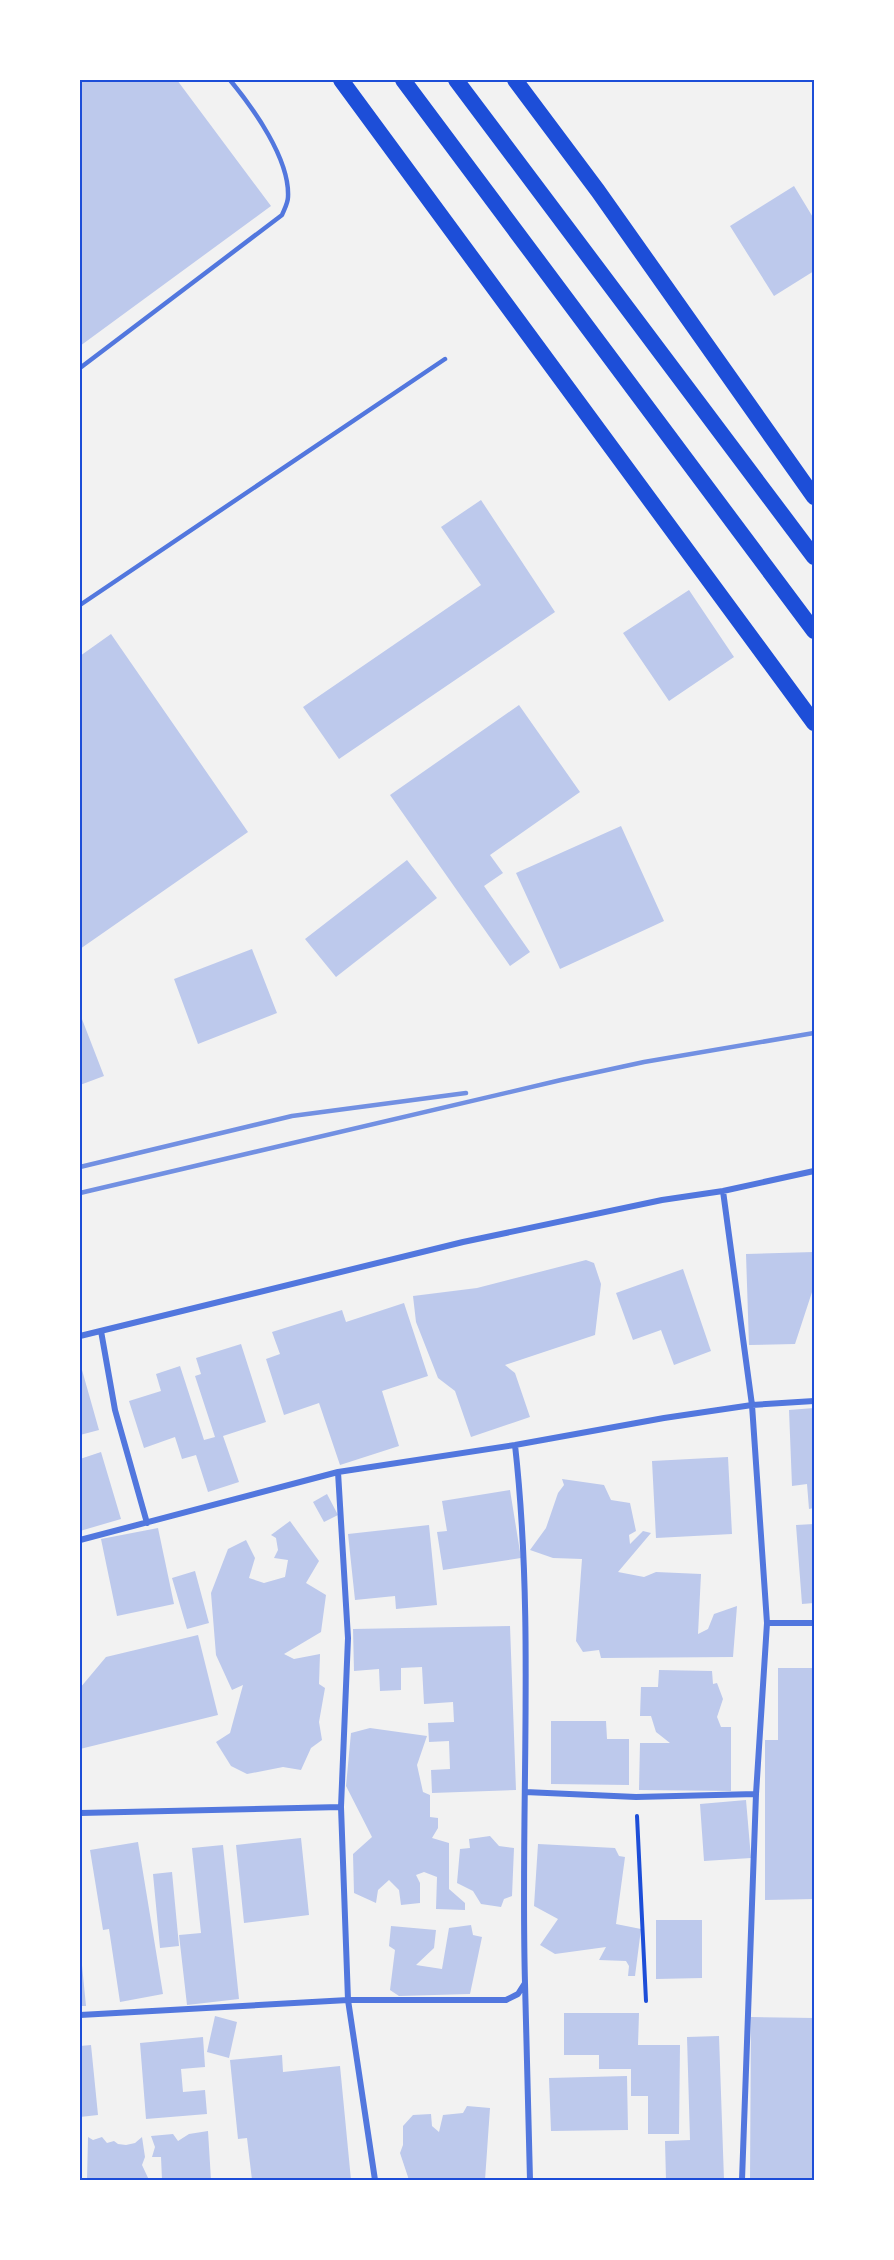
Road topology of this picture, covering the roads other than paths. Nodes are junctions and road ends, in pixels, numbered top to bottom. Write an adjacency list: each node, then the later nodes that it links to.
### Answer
1 (230, 80): 7 (lane)
2 (340, 80): 12 (highway)
3 (403, 80): 11 (highway)
4 (456, 80): 9 (highway)
5 (515, 80): 8 (highway)
6 (445, 359): 10 (lane)
7 (80, 368)
8 (814, 497)
9 (814, 557)
10 (80, 605)
11 (814, 632)
12 (814, 723)
13 (814, 1172): 14 (street)
14 (723, 1191): 15 (street); 18 (street)
15 (101, 1331): 16 (street); 21 (street)
16 (80, 1336)
17 (814, 1401): 18 (street)
18 (752, 1405): 19 (street); 23 (street)
19 (515, 1445): 20 (street); 25 (street)
20 (338, 1472): 21 (street); 27 (street)
21 (147, 1523): 22 (street)
22 (80, 1540)
23 (767, 1623): 24 (street); 26 (street)
24 (814, 1623)
25 (525, 1792): 26 (street); 29 (street)
26 (756, 1794): 34 (street)
27 (341, 1807): 28 (street); 30 (street)
28 (80, 1813)
29 (525, 1983): 30 (street); 33 (street)
30 (348, 2000): 31 (street); 32 (street)
31 (80, 2015)
32 (375, 2181)
33 (530, 2181)
34 (742, 2181)

